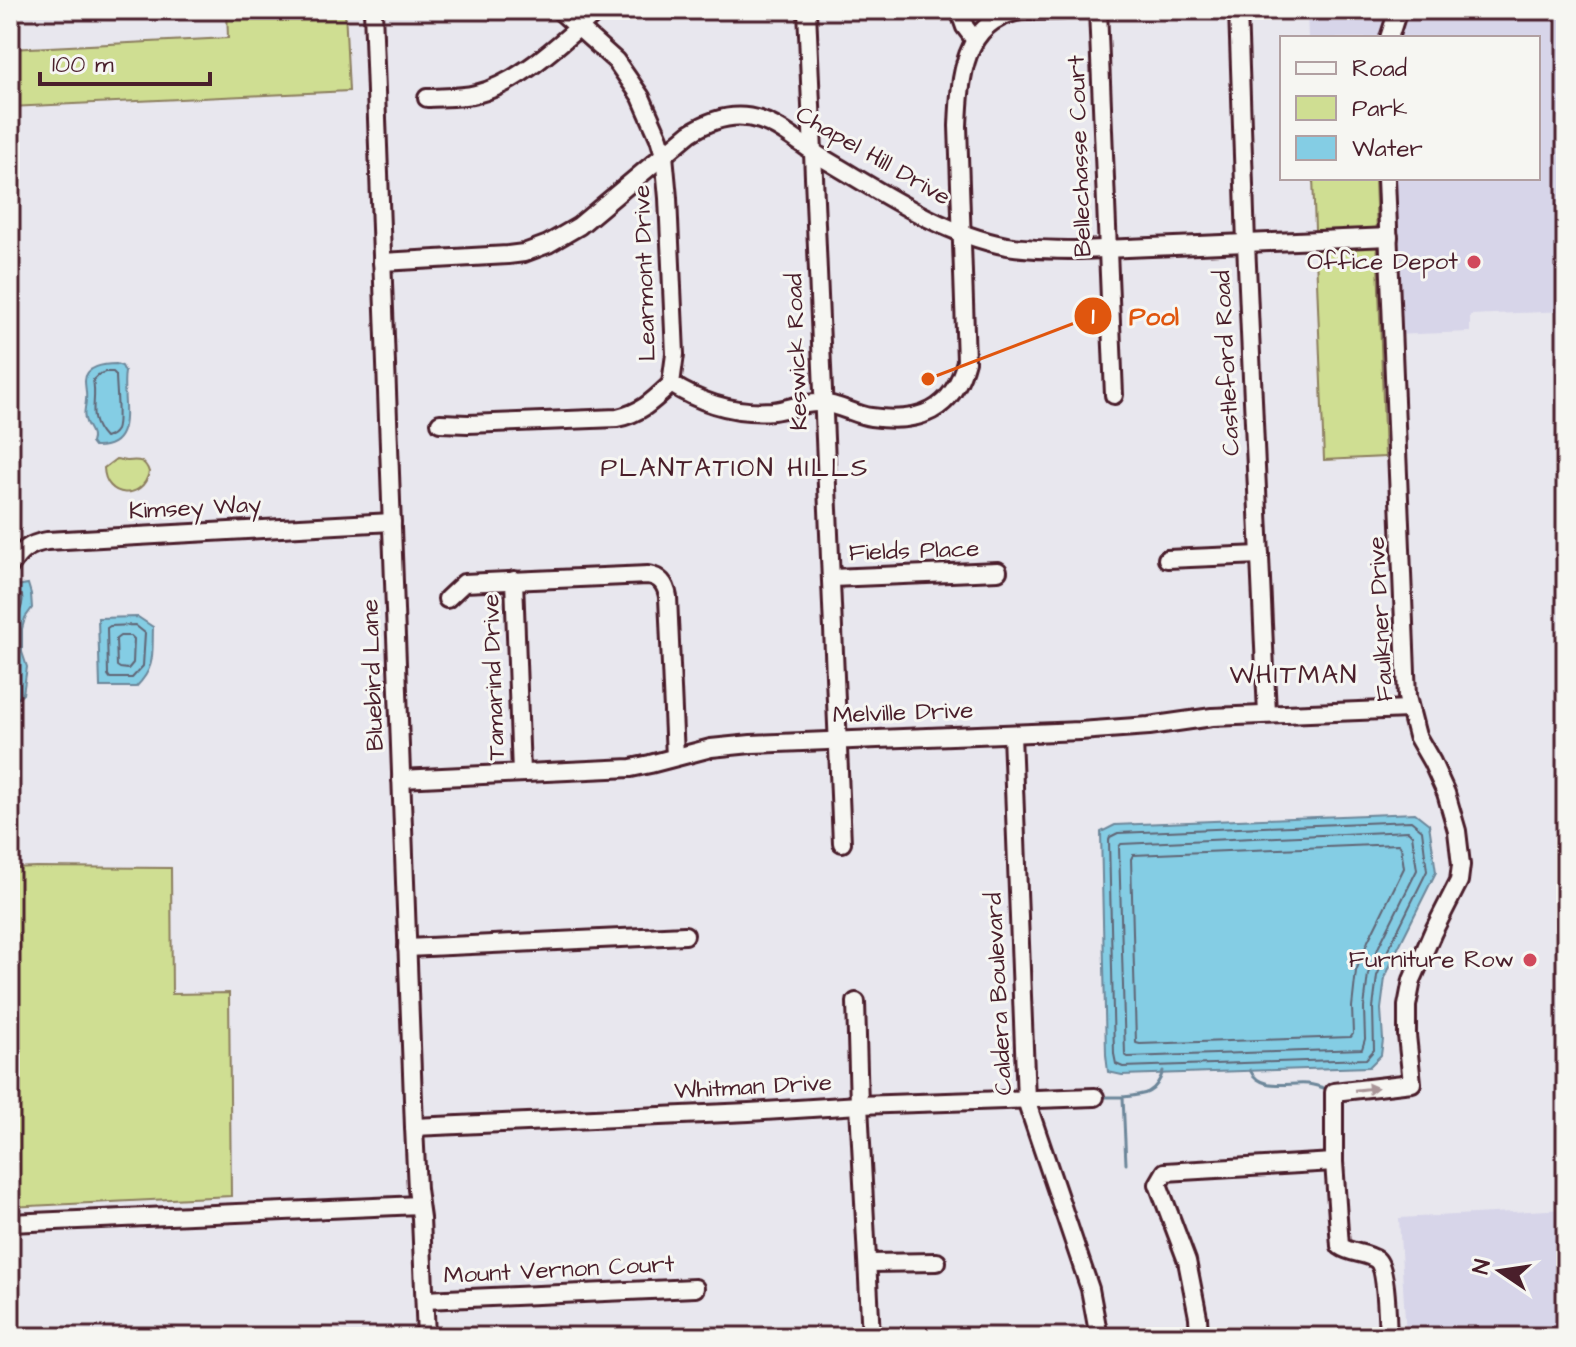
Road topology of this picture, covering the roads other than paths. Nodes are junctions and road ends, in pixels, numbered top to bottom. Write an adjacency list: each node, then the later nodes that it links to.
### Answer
1 (373, 10): 21 (street, Bluebird Lane)
2 (559, 10): 10 (street, Learmont Drive)
3 (599, 10): 10 (street)
4 (807, 10): 14 (street, Keswick Road)
5 (959, 10): 12 (street)
6 (1066, 10): 12 (street)
7 (1098, 10): 20 (street, Bellechasse Court)
8 (1238, 10): 19 (street, Castleford Road)
9 (1398, 10): 11 (street)
10 (579, 26): 13 (street); 15 (street, Learmont Drive)
11 (1390, 36)
12 (974, 39): 17 (street)
13 (427, 98)
14 (813, 152): 15 (street, Chapel Hill Drive); 17 (street, Chapel Hill Drive); 24 (street, Keswick Road)
15 (664, 155): 21 (street, Chapel Hill Drive); 22 (street, Learmont Drive)
16 (1386, 180): 18 (street, Faulkner Drive)
17 (962, 233): 20 (street, Chapel Hill Drive); 24 (street)
18 (1389, 237): 19 (street, Chapel Hill Drive); 34 (street, Faulkner Drive)
19 (1246, 243): 20 (street, Chapel Hill Drive); 27 (street, Castleford Road)
20 (1108, 249): 23 (street, Bellechasse Court)
21 (382, 262): 26 (street, Bluebird Lane)
22 (671, 384): 24 (street, Learmont Drive); 25 (street)
23 (1114, 395)
24 (824, 404): 31 (street, Keswick Road)
25 (440, 423)
26 (392, 522): 29 (street, Kimsey Way); 40 (street, Bluebird Lane)
27 (1260, 555): 28 (street); 35 (street, Castleford Road)
28 (1167, 559)
29 (10, 566)
30 (998, 571): 31 (street, Fields Place)
31 (832, 578): 37 (street, Keswick Road)
32 (514, 580): 33 (street); 38 (street); 39 (street, Tamarind Drive)
33 (447, 599)
34 (1408, 709): 35 (street, Melville Drive); 49 (street, Faulkner Drive, one-way to 34)
35 (1267, 714): 36 (street, Melville Drive)
36 (1012, 734): 37 (street, Melville Drive); 46 (street, Caldera Boulevard)
37 (838, 740): 38 (street, Melville Drive); 41 (street, Keswick Road)
38 (675, 757): 39 (street, Melville Drive)
39 (521, 773): 40 (street, Melville Drive)
40 (401, 779): 43 (street, Bluebird Lane)
41 (842, 843)
42 (685, 935): 43 (street)
43 (407, 948): 48 (street, Bluebird Lane)
44 (856, 1002): 47 (street)
45 (1095, 1097): 46 (street, Whitman Drive)
46 (1026, 1100): 47 (street, Whitman Drive); 58 (street, Caldera Boulevard)
47 (859, 1105): 48 (street, Whitman Drive); 53 (street)
48 (414, 1127): 50 (street, Bluebird Lane)
49 (1334, 1162): 59 (street); 60 (street)
50 (419, 1205): 51 (street); 55 (street, Bluebird Lane)
51 (10, 1223)
52 (937, 1262): 53 (street)
53 (869, 1263): 57 (street)
54 (695, 1288): 55 (street, Mount Vernon Court)
55 (425, 1300): 56 (street, Bluebird Lane)
56 (426, 1337)
57 (871, 1337)
58 (1099, 1337)
59 (1199, 1337)
60 (1388, 1337)

